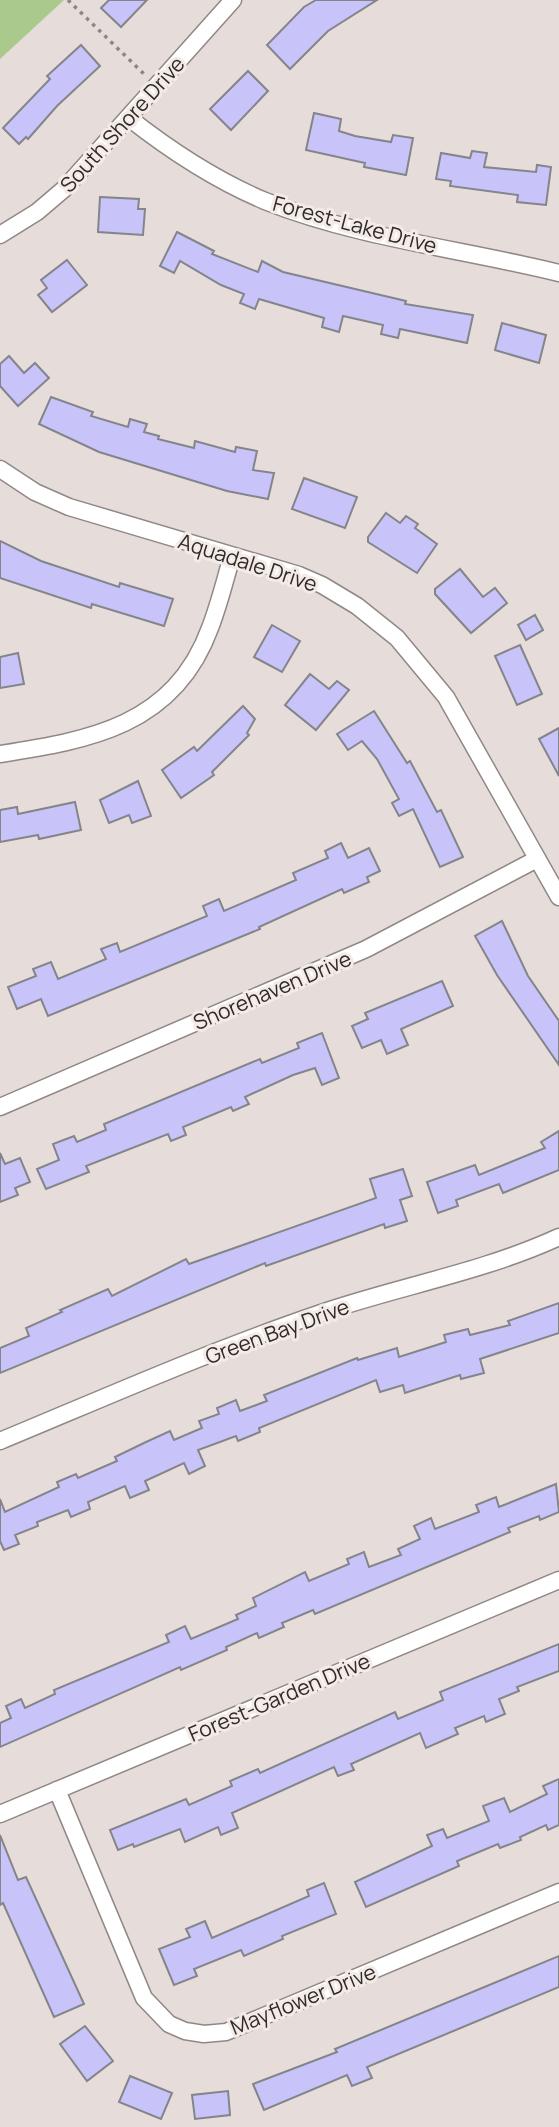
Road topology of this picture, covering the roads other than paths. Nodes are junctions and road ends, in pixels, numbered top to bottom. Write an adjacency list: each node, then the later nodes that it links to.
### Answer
1 (233, 0): 2 (street, South Shore Drive)
2 (129, 118): 3 (street, South Shore Drive); 4 (street, Forest-Lake Drive)
3 (0, 235)
4 (559, 274)
5 (0, 469): 6 (street, Aquadale Drive)
6 (232, 556): 7 (street); 8 (street, Aquadale Drive)
7 (0, 754)
8 (537, 859): 9 (street, Aquadale Drive); 10 (street, Shorehaven Drive)
9 (559, 897)
10 (0, 1107)
11 (559, 1237): 12 (street, Green Bay Drive)
12 (0, 1441)
13 (559, 1580): 14 (street, Forest-Garden Drive)
14 (57, 1790): 15 (street, Forest-Garden Drive); 16 (street, Mayflower Drive)
15 (0, 1814)
16 (559, 1892)

